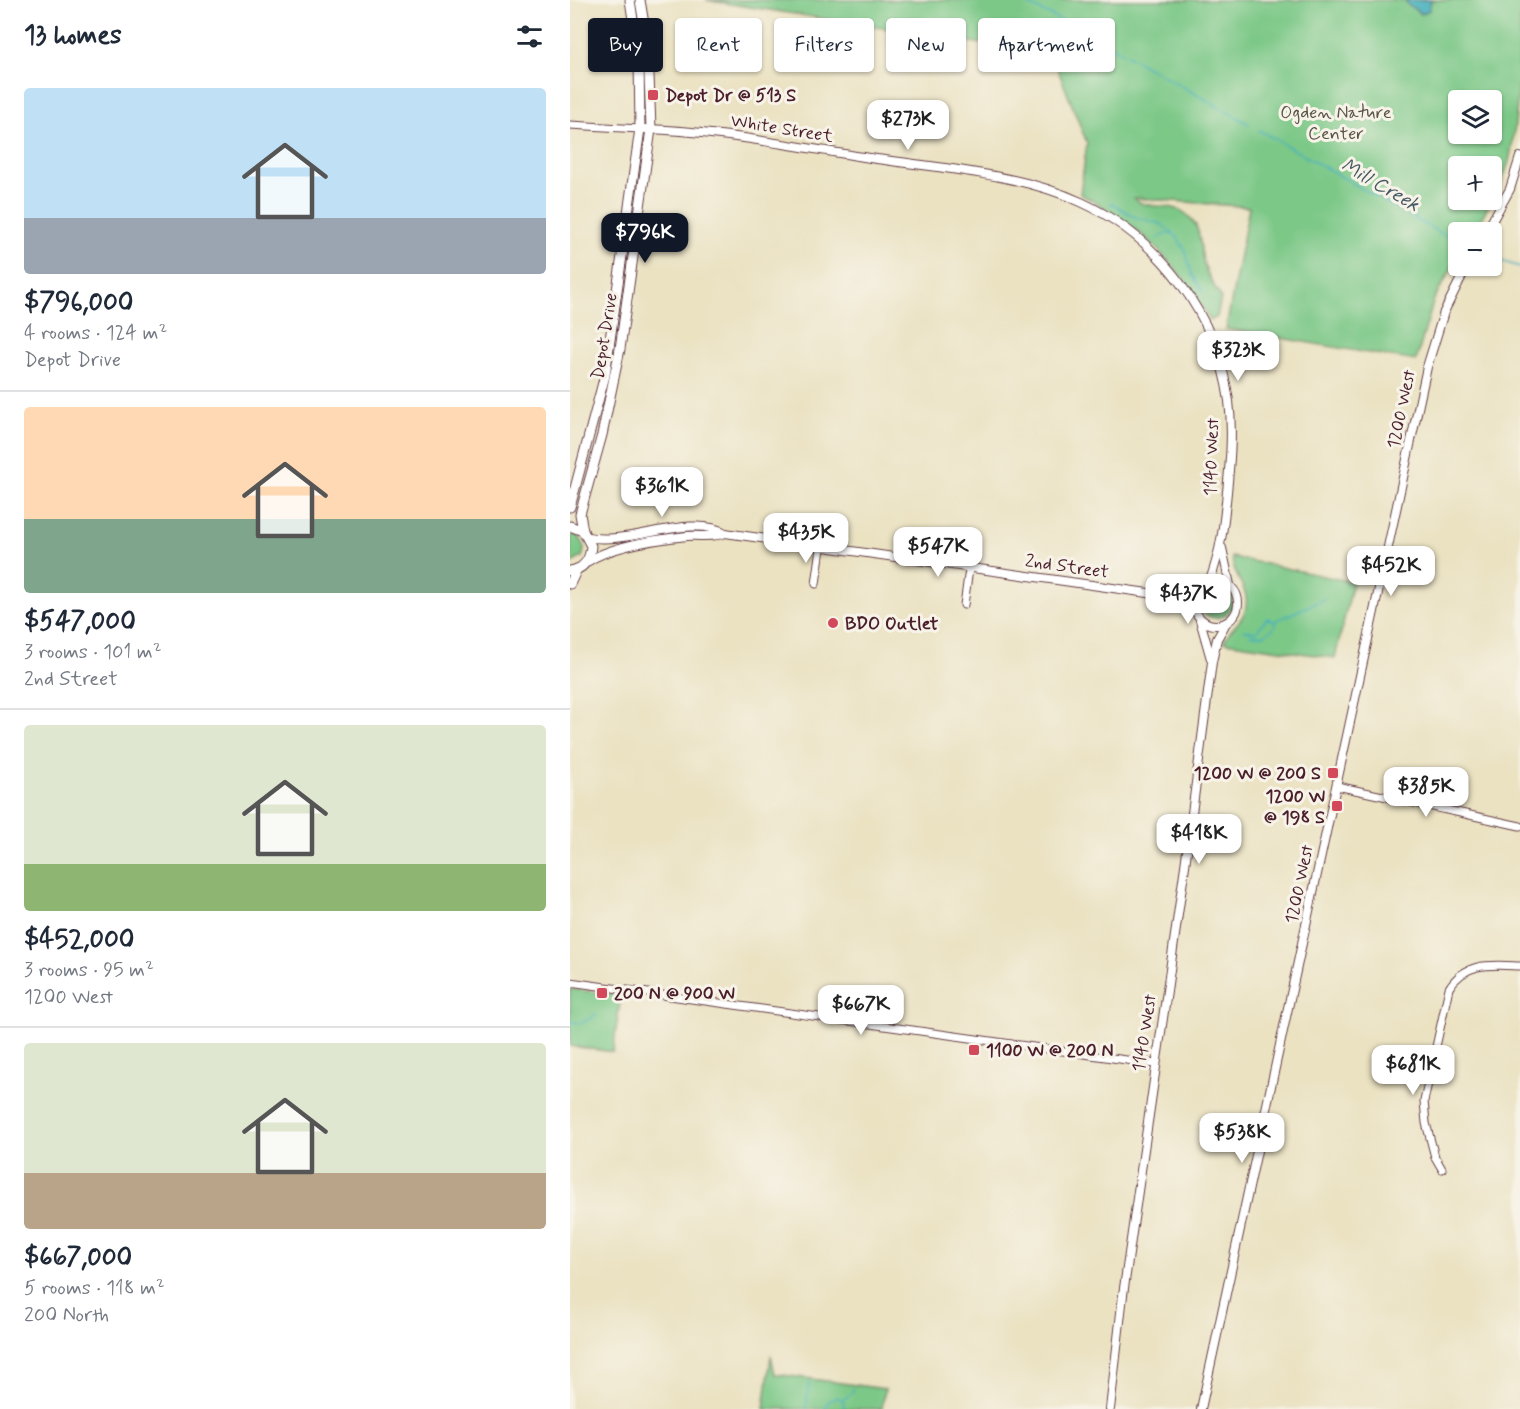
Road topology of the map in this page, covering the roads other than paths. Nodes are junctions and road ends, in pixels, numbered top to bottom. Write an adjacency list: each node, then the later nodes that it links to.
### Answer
1 (630, 0): 4 (main road, Depot Drive)
2 (640, 0): 5 (main road, Depot Drive)
3 (570, 125): 4 (street, White Street)
4 (640, 129): 5 (street, White Street); 10 (main road, Depot Drive)
5 (651, 129): 8 (street, White Street); 13 (main road, Depot Drive)
6 (1520, 157): 7 (street)
7 (1492, 222)
8 (1149, 248): 14 (street, 1140 West)
9 (1462, 276): 29 (street, 1200 West)
10 (570, 507)
11 (570, 526): 13 (main road)
12 (725, 532): 13 (street, 2nd Street); 15 (street, 2nd Street); 16 (street, 2nd Street)
13 (585, 534): 16 (main road, Depot Drive)
14 (1221, 545): 19 (street, 1140 West); 22 (street, 1140 West)
15 (821, 548): 17 (street, 2nd Street); 21 (street)
16 (587, 562): 18 (main road)
17 (969, 569): 24 (street, 2nd Street); 25 (street)
18 (573, 570): 20 (main road)
19 (1210, 580): 22 (street); 23 (street)
20 (570, 584)
21 (816, 584)
22 (1231, 586): 27 (street)
23 (1198, 588): 24 (street, 2nd Street); 26 (street)
24 (1155, 594): 26 (street, 2nd Street)
25 (964, 605)
26 (1198, 616): 27 (street); 28 (street, 1140 West)
27 (1226, 623): 28 (street, 1140 West)
28 (1212, 662): 33 (street, 1140 West)
29 (1337, 786): 30 (street); 36 (street, 1200 West)
30 (1520, 826)
31 (1520, 966): 34 (street)
32 (570, 982): 33 (street)
33 (1155, 1064): 35 (street, 1140 West)
34 (1442, 1169)
35 (1110, 1409)
36 (1201, 1409)

